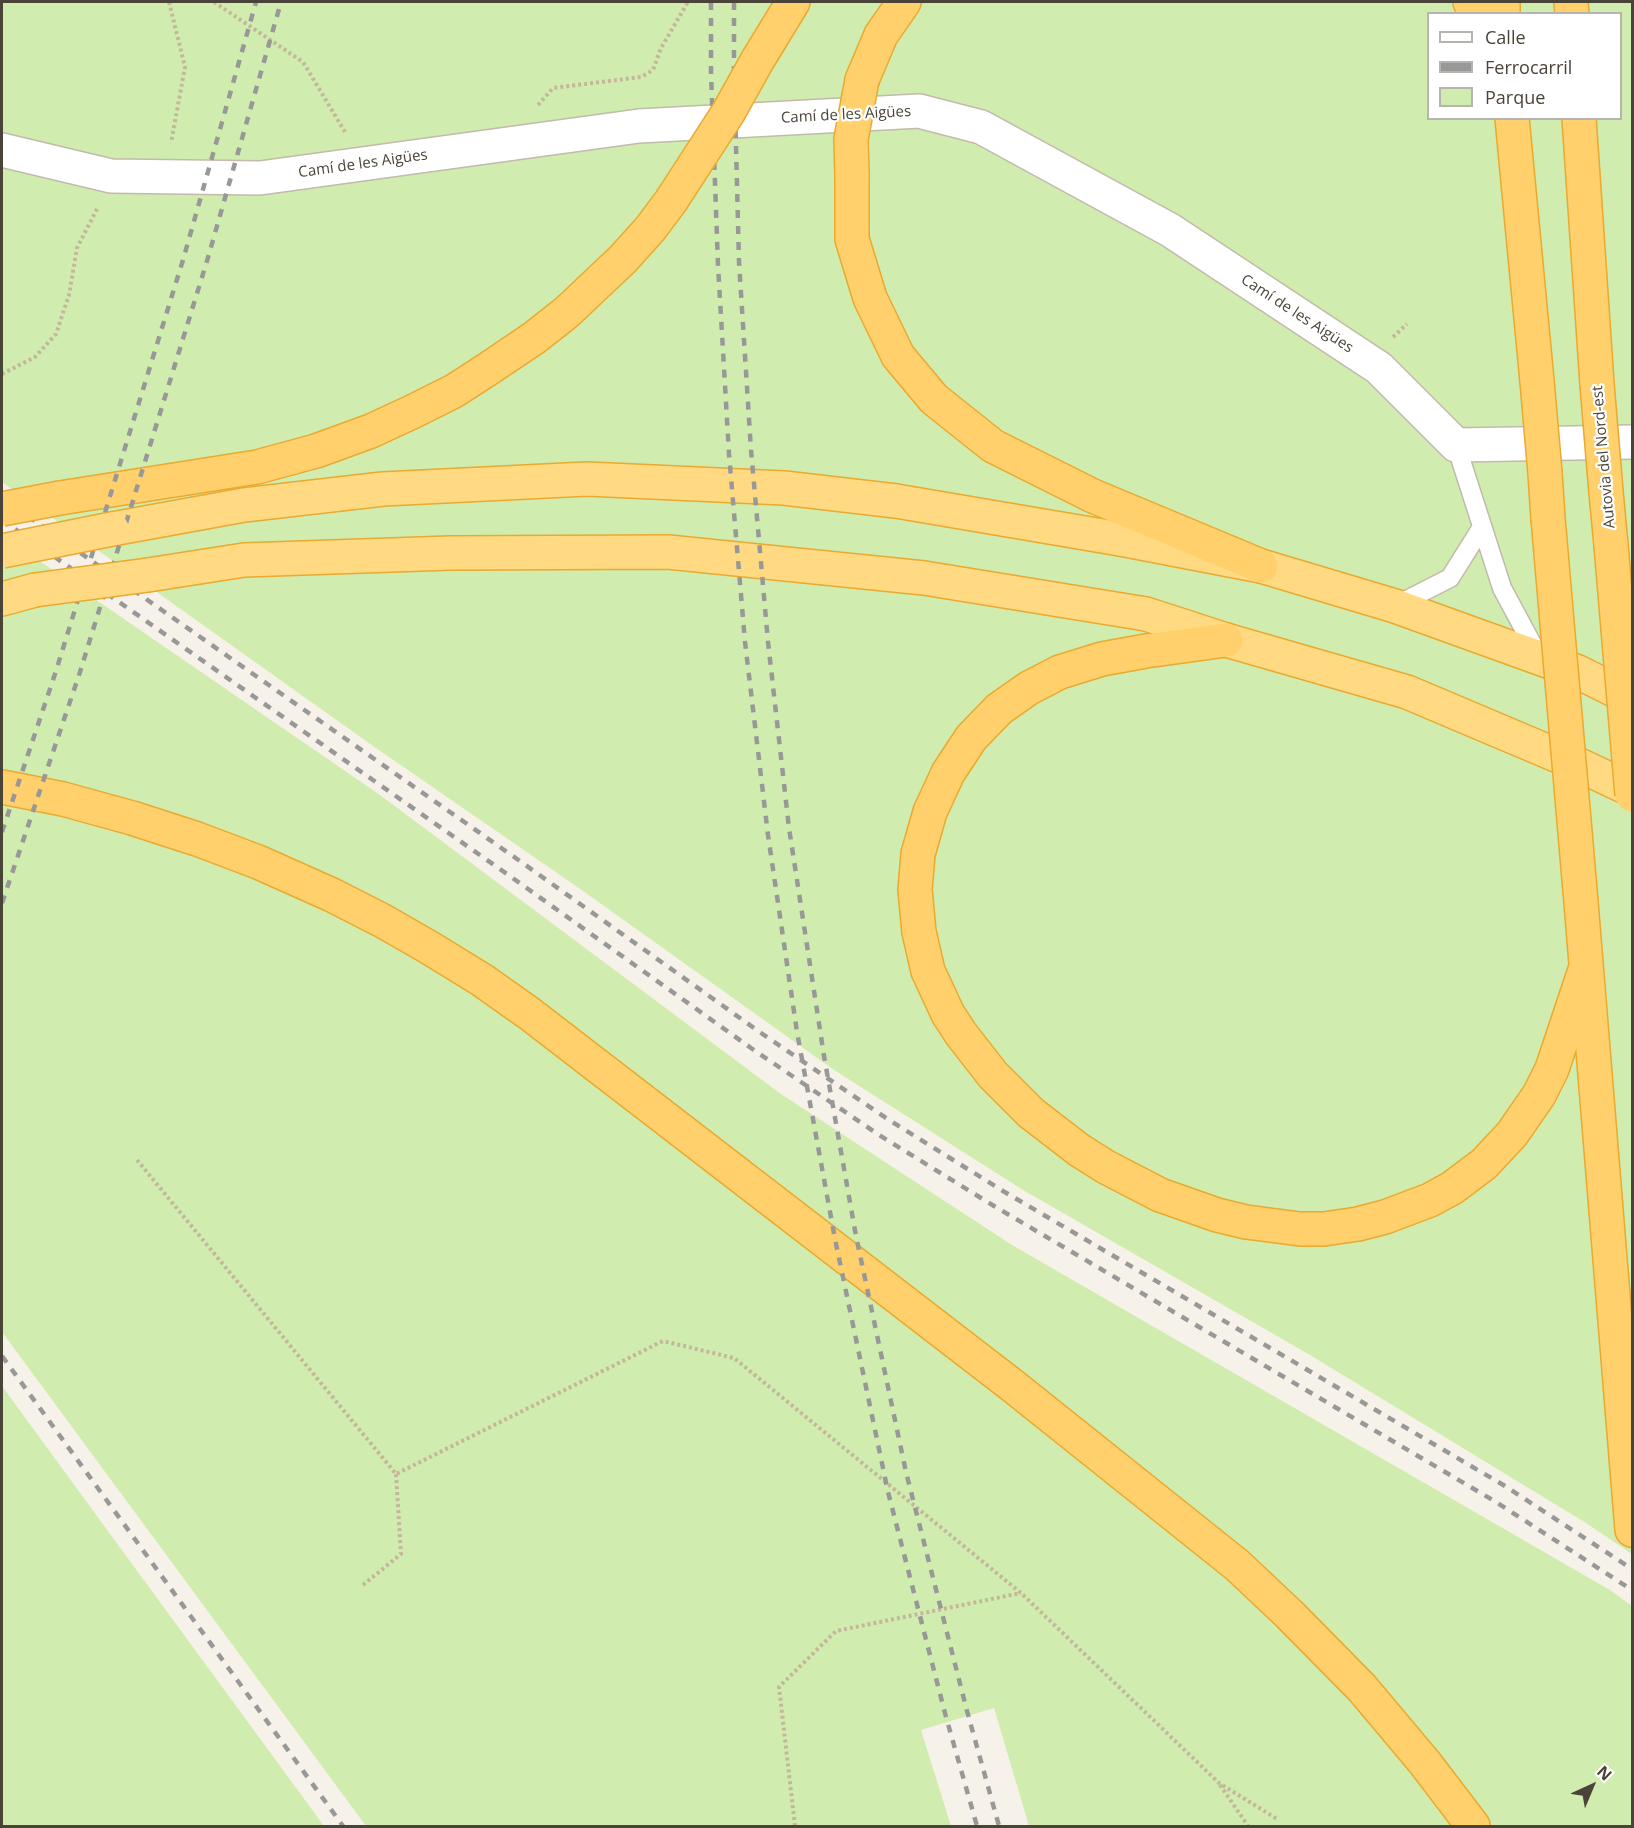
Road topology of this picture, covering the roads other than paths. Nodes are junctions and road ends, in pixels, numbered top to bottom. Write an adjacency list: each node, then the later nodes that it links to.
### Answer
1 (793, 2): 8 (highway, bridge)
2 (904, 2): 11 (highway, bridge)
3 (1512, 120): 20 (highway, bridge)
4 (1579, 120): 19 (highway, Autovia del Nord-est, bridge)
5 (2, 150): 7 (street, Camí de les Aigües)
6 (1632, 442): 7 (street)
7 (1456, 445): 9 (lane)
8 (2, 509)
9 (1482, 527): 13 (lane); 15 (lane)
10 (2, 551): 11 (highway, bridge)
11 (1261, 566): 13 (highway)
12 (2, 599): 14 (highway, bridge)
13 (1395, 606): 15 (highway)
14 (1226, 640): 18 (highway); 20 (highway)
15 (1540, 659): 16 (highway)
16 (1632, 699)
17 (2, 787): 22 (highway)
18 (1632, 790)
19 (1632, 795)
20 (1586, 967): 21 (highway)
21 (1632, 1530)
22 (1473, 1827)

